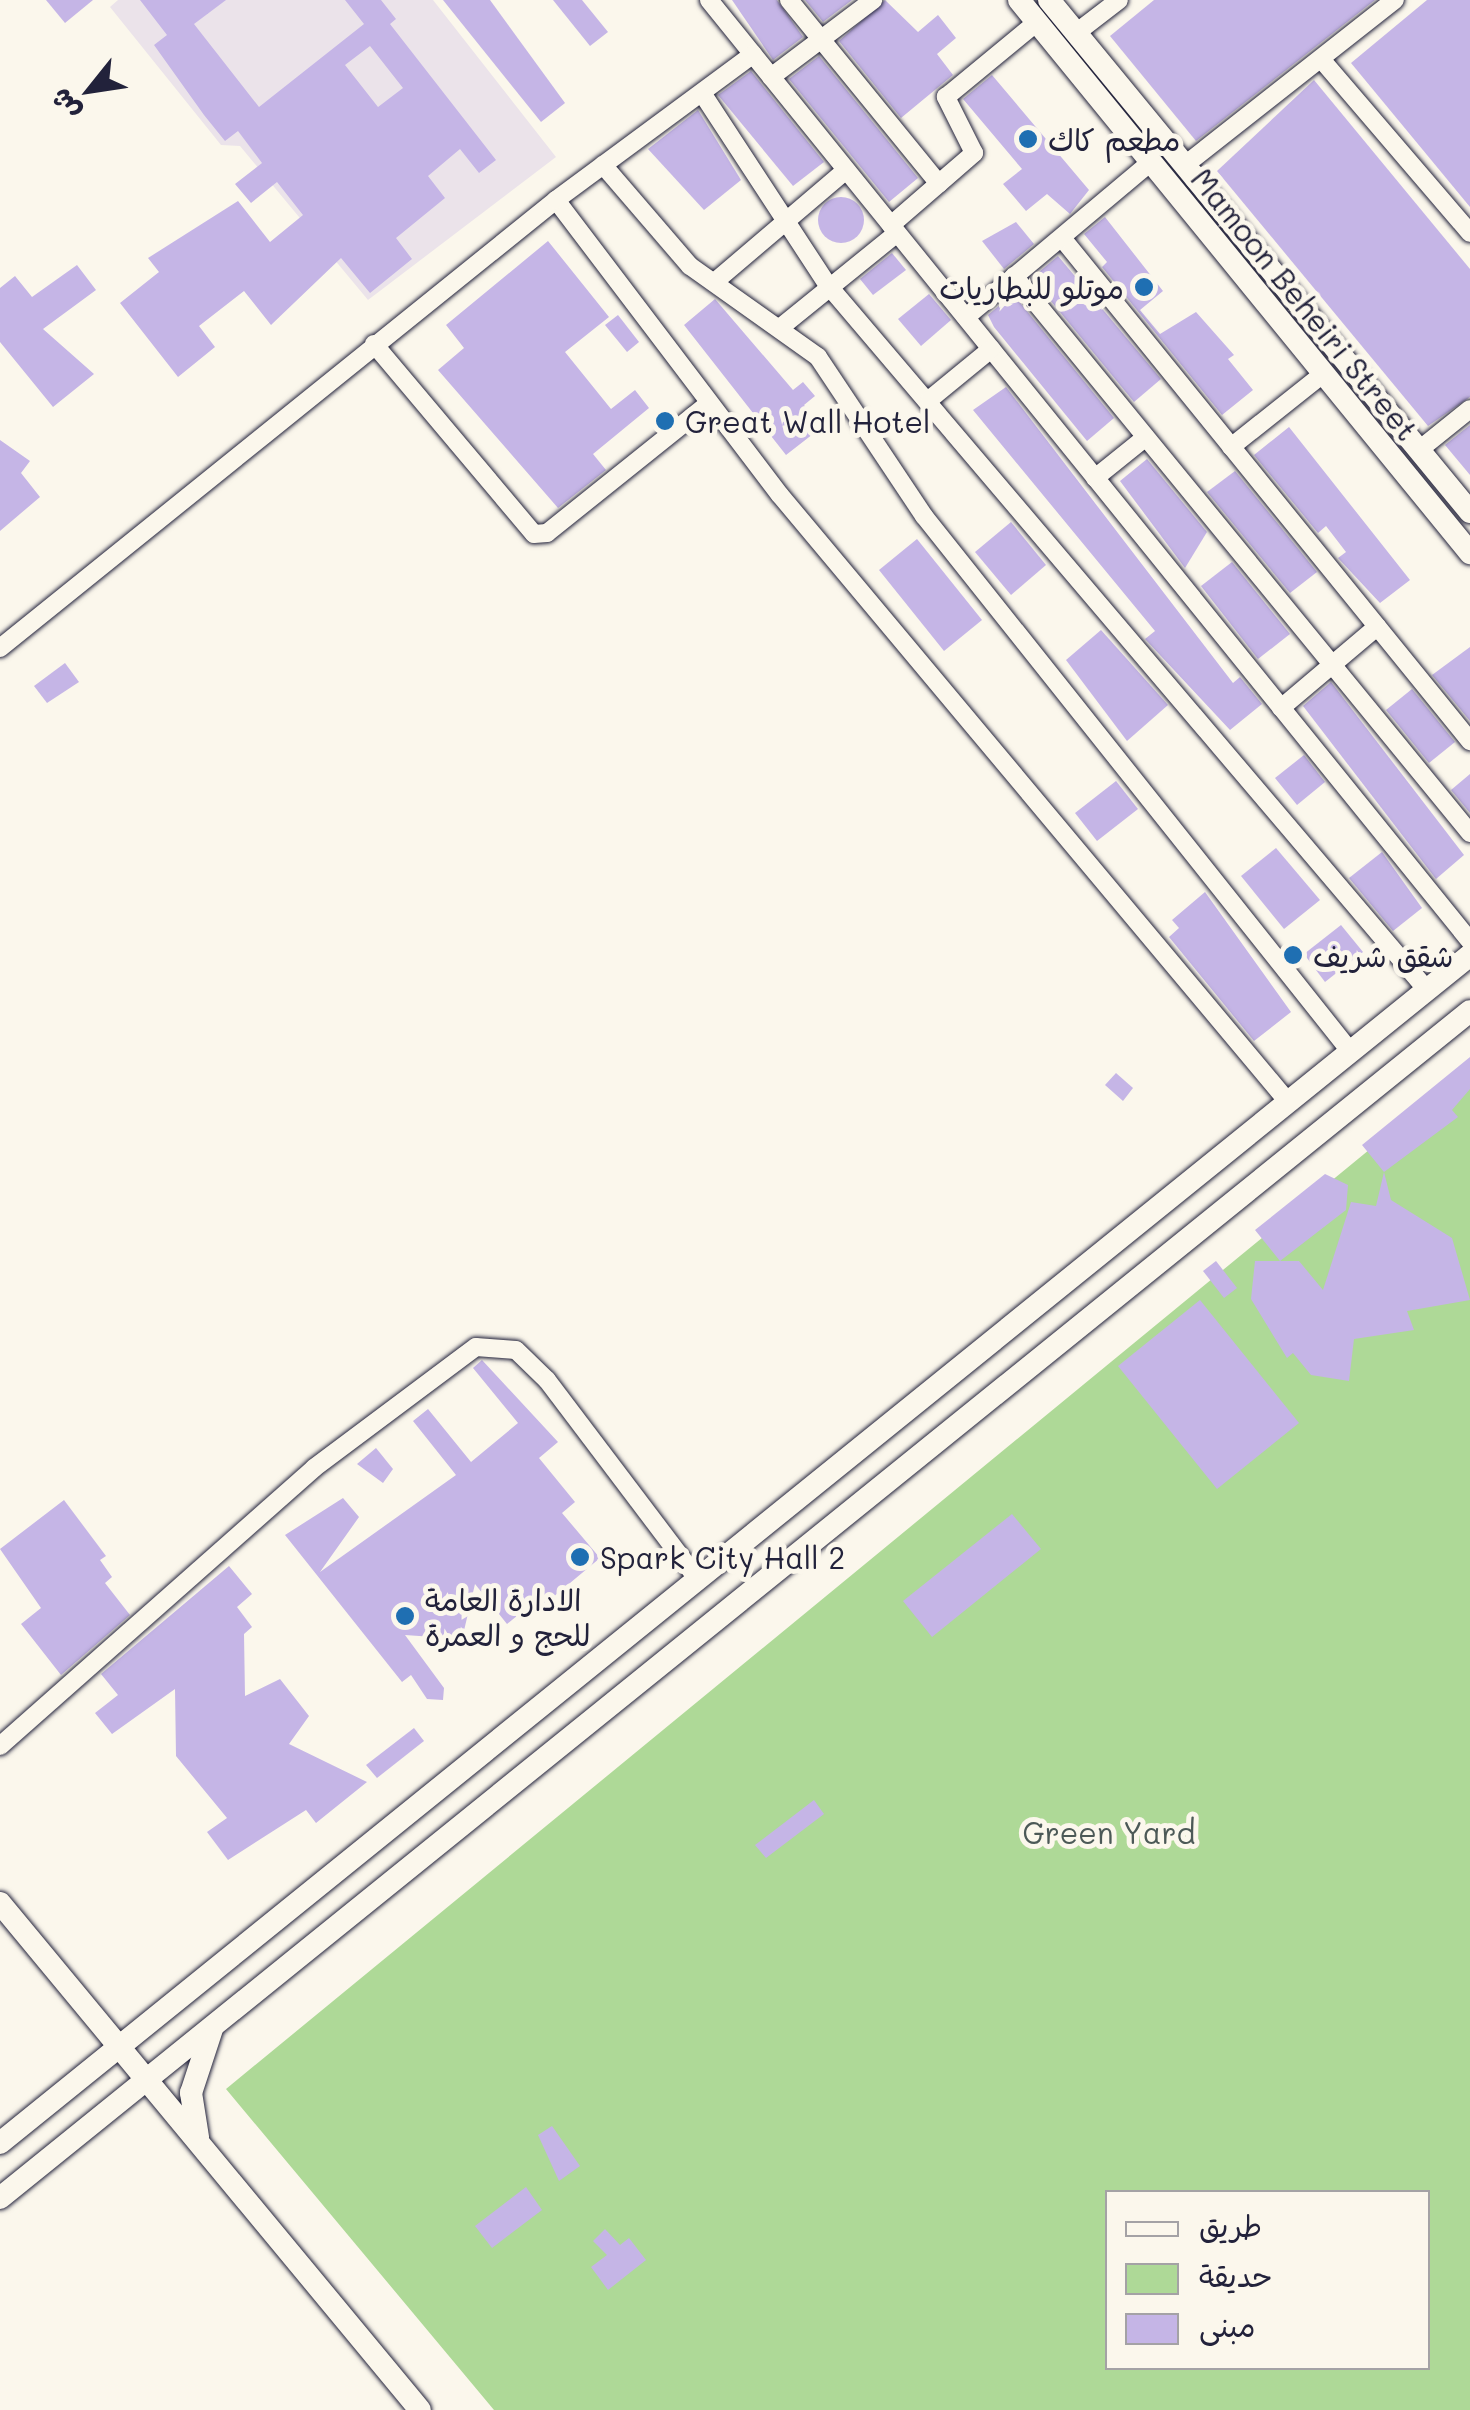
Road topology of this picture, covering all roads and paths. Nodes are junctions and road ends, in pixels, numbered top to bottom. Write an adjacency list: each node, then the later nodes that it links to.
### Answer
1 (709, 0): 11 (street)
2 (789, 0): 10 (street)
3 (872, 0): 10 (street)
4 (1018, 0): 8 (street, Mamoon Beheiri Street)
5 (1049, 0): 9 (street, Mamoon Beheiri Street)
6 (1119, 0): 9 (street)
7 (1396, 0): 12 (street)
8 (1036, 22): 15 (street, Mamoon Beheiri Street); 19 (street)
9 (1076, 33): 17 (street, Mamoon Beheiri Street)
10 (821, 39): 13 (street); 19 (street)
11 (752, 54): 13 (street); 14 (street)
12 (1320, 59): 17 (street); 23 (street)
13 (771, 77): 18 (street)
14 (704, 96): 16 (street); 21 (street)
15 (1151, 162): 24 (street); 32 (street, Mamoon Beheiri Street)
16 (603, 164): 20 (street); 26 (street)
17 (1185, 165): 38 (street, Mamoon Beheiri Street)
18 (846, 170): 21 (street); 22 (street)
19 (939, 184): 22 (street)
20 (556, 200): 30 (street); 34 (street)
21 (790, 222): 26 (street); 27 (street)
22 (894, 229): 27 (street); 28 (street)
23 (1470, 232)
24 (1062, 238): 25 (street); 37 (street)
25 (1014, 276): 28 (street); 36 (street)
26 (718, 279): 29 (street)
27 (827, 284): 29 (street); 33 (street)
28 (966, 318): 31 (street)
29 (781, 327): 52 (street)
30 (374, 344): 34 (street); 43 (street)
31 (991, 349): 33 (street); 39 (street)
32 (1324, 373): 37 (street); 41 (street, Mamoon Beheiri Street)
33 (930, 399): 50 (street)
34 (707, 405): 53 (street)
35 (1470, 409): 38 (street)
36 (1146, 437): 39 (street); 44 (street)
37 (1232, 447): 42 (street)
38 (1419, 450): 40 (street, Mamoon Beheiri Street)
39 (1095, 478): 45 (street)
40 (1470, 512)
41 (1470, 553)
42 (1377, 627): 44 (street); 46 (street)
43 (0, 648)
44 (1332, 665): 45 (street); 47 (street)
45 (1281, 708): 48 (street)
46 (1470, 742)
47 (1470, 833)
48 (1470, 942)
49 (1470, 955): 50 (street)
50 (1427, 990): 52 (street)
51 (1470, 1011): 57 (street)
52 (1350, 1051): 53 (street)
53 (1288, 1102): 54 (street)
54 (696, 1578): 55 (street); 58 (street)
55 (0, 1746)
56 (0, 1903): 58 (street)
57 (214, 2024): 59 (street); 60 (street)
58 (118, 2043): 59 (street); 61 (street)
59 (147, 2078): 60 (street); 62 (street)
60 (199, 2141): 63 (street)
61 (0, 2143)
62 (0, 2198)
63 (420, 2410)

